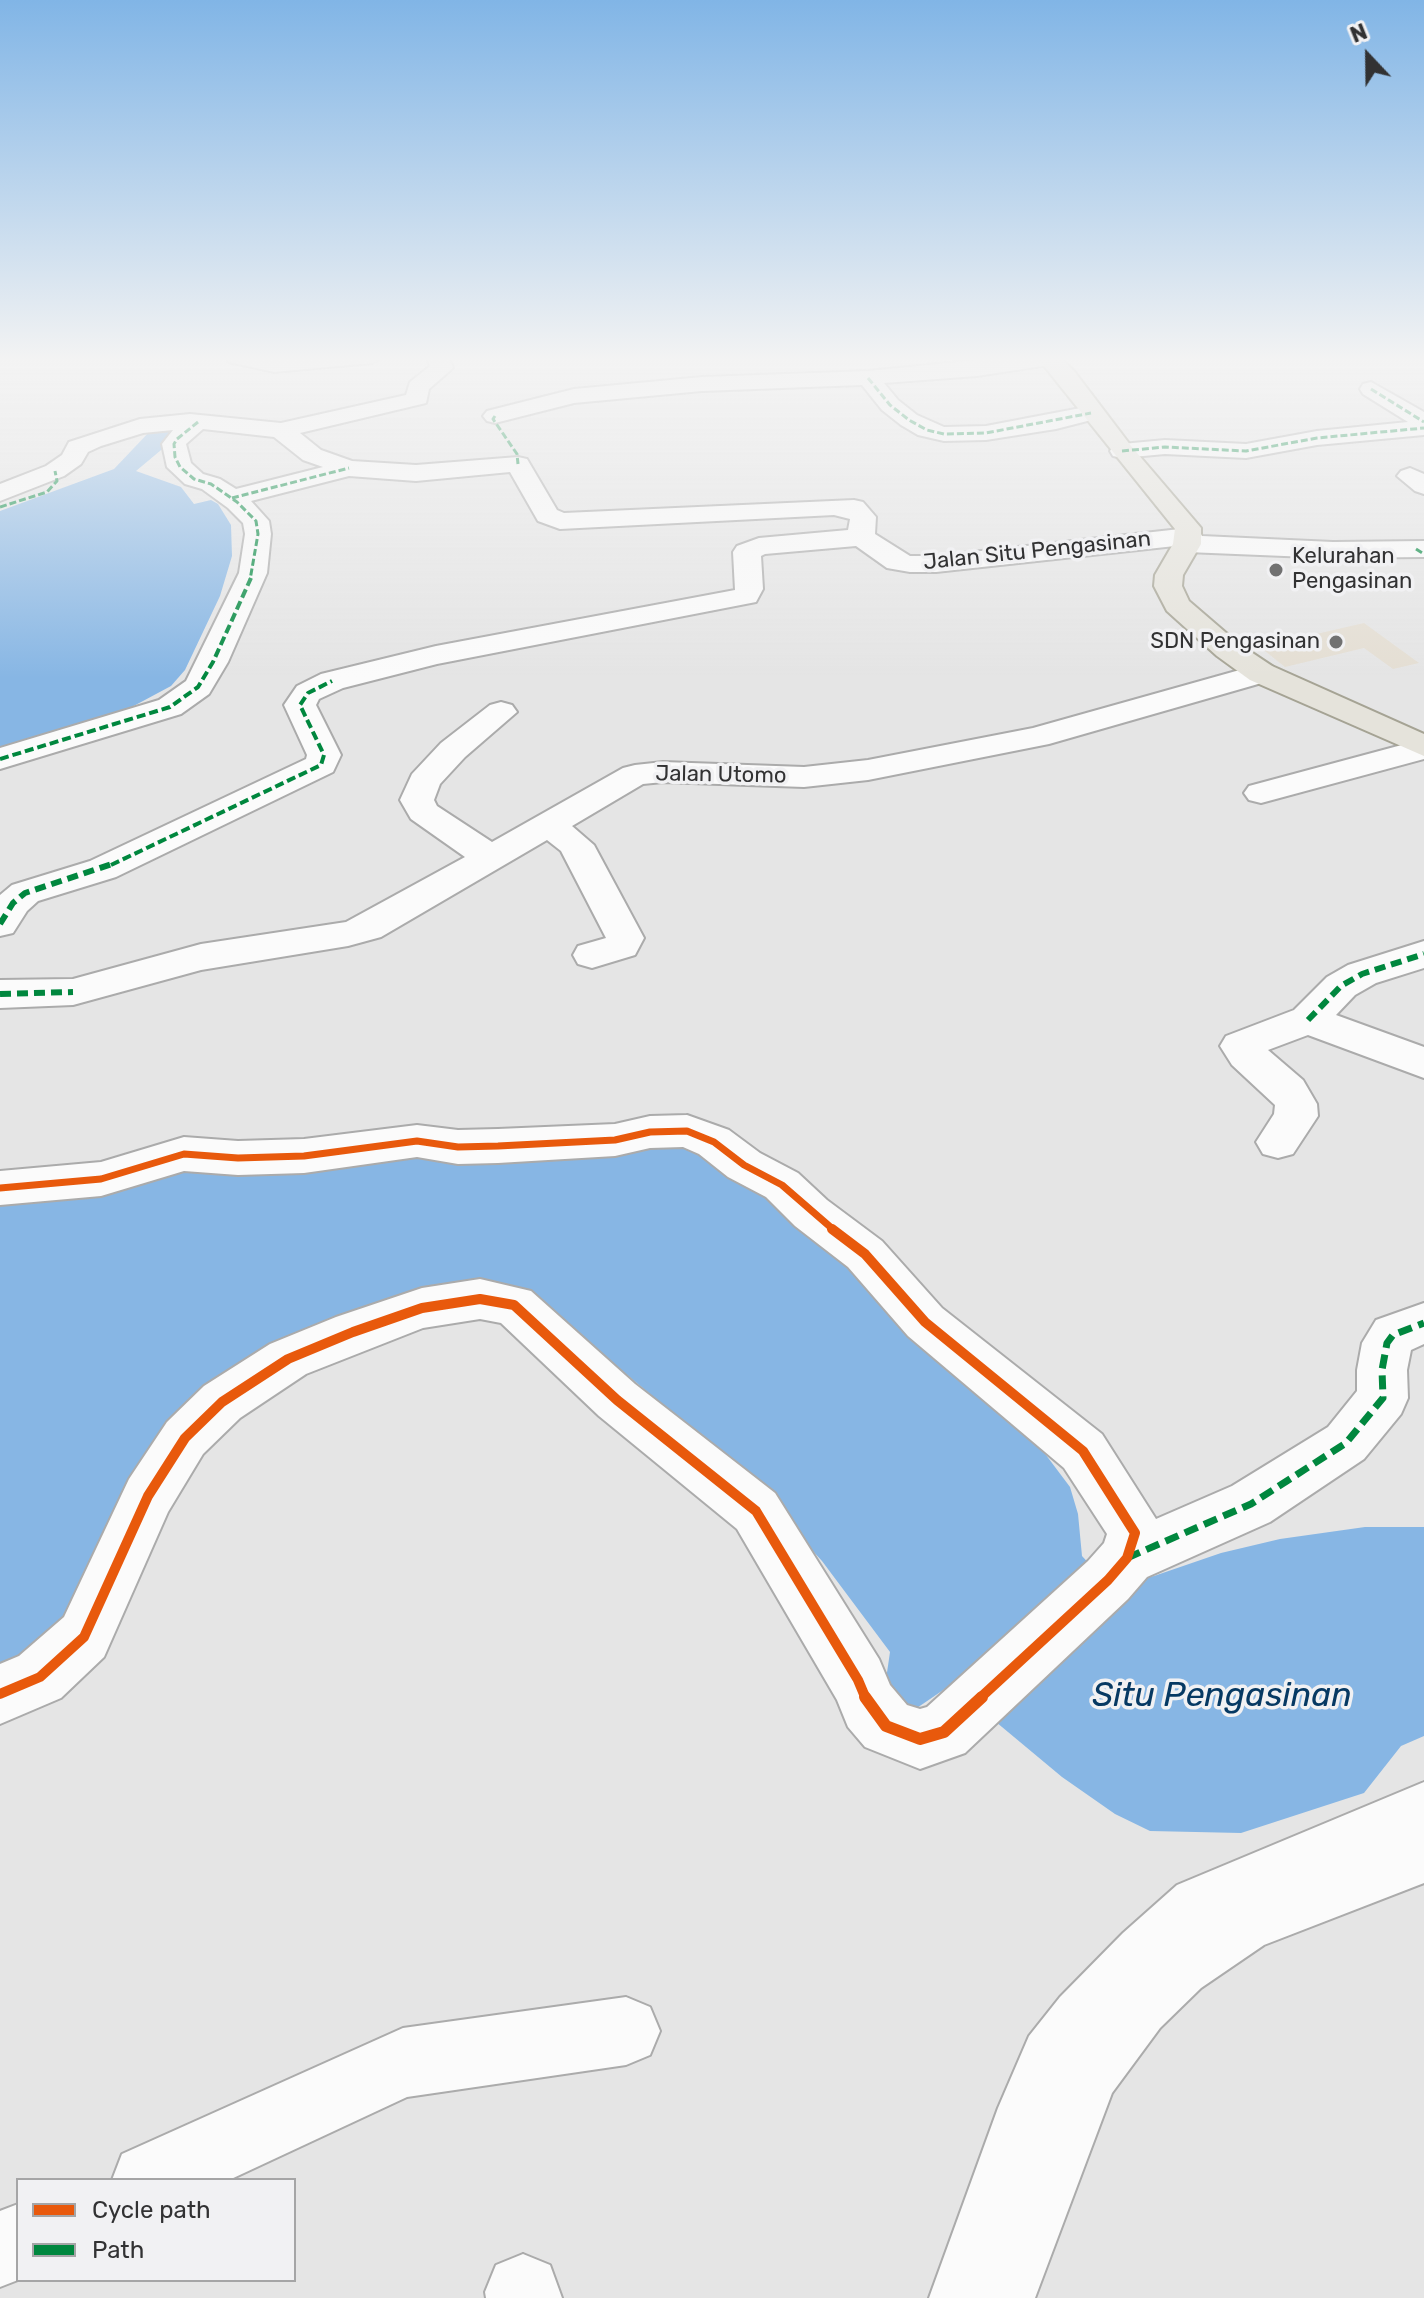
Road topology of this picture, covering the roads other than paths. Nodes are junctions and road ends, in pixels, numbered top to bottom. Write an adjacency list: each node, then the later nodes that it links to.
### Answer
1 (66, 463): 6 (street)
2 (178, 463): 9 (street)
3 (335, 463): 5 (street)
4 (1133, 463): 13 (main road)
5 (349, 468): 9 (street); 11 (street, Jalan Situ Pengasinan)
6 (55, 471): 8 (street); 10 (street)
7 (701, 490): 11 (street)
8 (0, 493)
9 (232, 498): 18 (street)
10 (0, 507)
11 (718, 513): 12 (street, Jalan Situ Pengasinan)
12 (861, 537): 13 (street, Jalan Situ Pengasinan); 22 (street)
13 (1188, 540): 14 (street, Jalan Situ Pengasinan); 15 (main road)
14 (1421, 551)
15 (1261, 673): 17 (main road); 20 (street, Jalan Utomo)
16 (501, 712): 21 (street)
17 (1424, 747): 19 (street)
18 (0, 759)
19 (1261, 793)
20 (548, 825): 21 (street, Jalan Utomo); 24 (street)
21 (491, 858): 25 (street, Jalan Utomo)
22 (0, 924)
23 (1424, 954): 26 (street)
24 (592, 955)
25 (0, 994)
26 (1308, 1020): 27 (street); 28 (street)
27 (1424, 1063)
28 (1278, 1142)
29 (0, 1188): 31 (street)
30 (1424, 1323): 31 (street)
31 (1118, 1569): 32 (street)
32 (0, 1694)
33 (1424, 1813): 35 (street)
34 (1424, 1851): 35 (street)
35 (1209, 1922): 38 (street); 39 (street)
36 (626, 2031): 37 (street)
37 (152, 2178)
38 (967, 2298)
39 (997, 2298)

